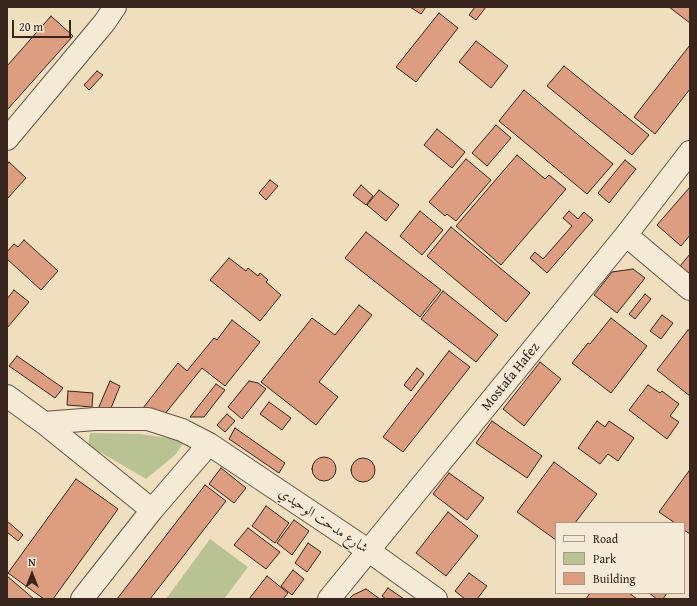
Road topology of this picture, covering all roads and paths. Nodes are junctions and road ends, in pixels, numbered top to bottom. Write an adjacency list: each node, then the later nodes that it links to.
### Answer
1 (116, 7): 2 (street)
2 (7, 139)
3 (690, 152): 4 (street, Mostafa Hafez)
4 (626, 235): 5 (street); 10 (street, Mostafa Hafez)
5 (690, 289)
6 (7, 396): 7 (street)
7 (44, 423): 8 (street, شارع مدحت الوحيدي); 9 (street)
8 (209, 444): 9 (street); 10 (street, شارع مدحت الوحيدي)
9 (152, 510): 11 (street)
10 (369, 551): 12 (street, Mostafa Hafez); 13 (street, شارع مدحت الوحيدي)
11 (82, 599)
12 (329, 599)
13 (436, 599)

